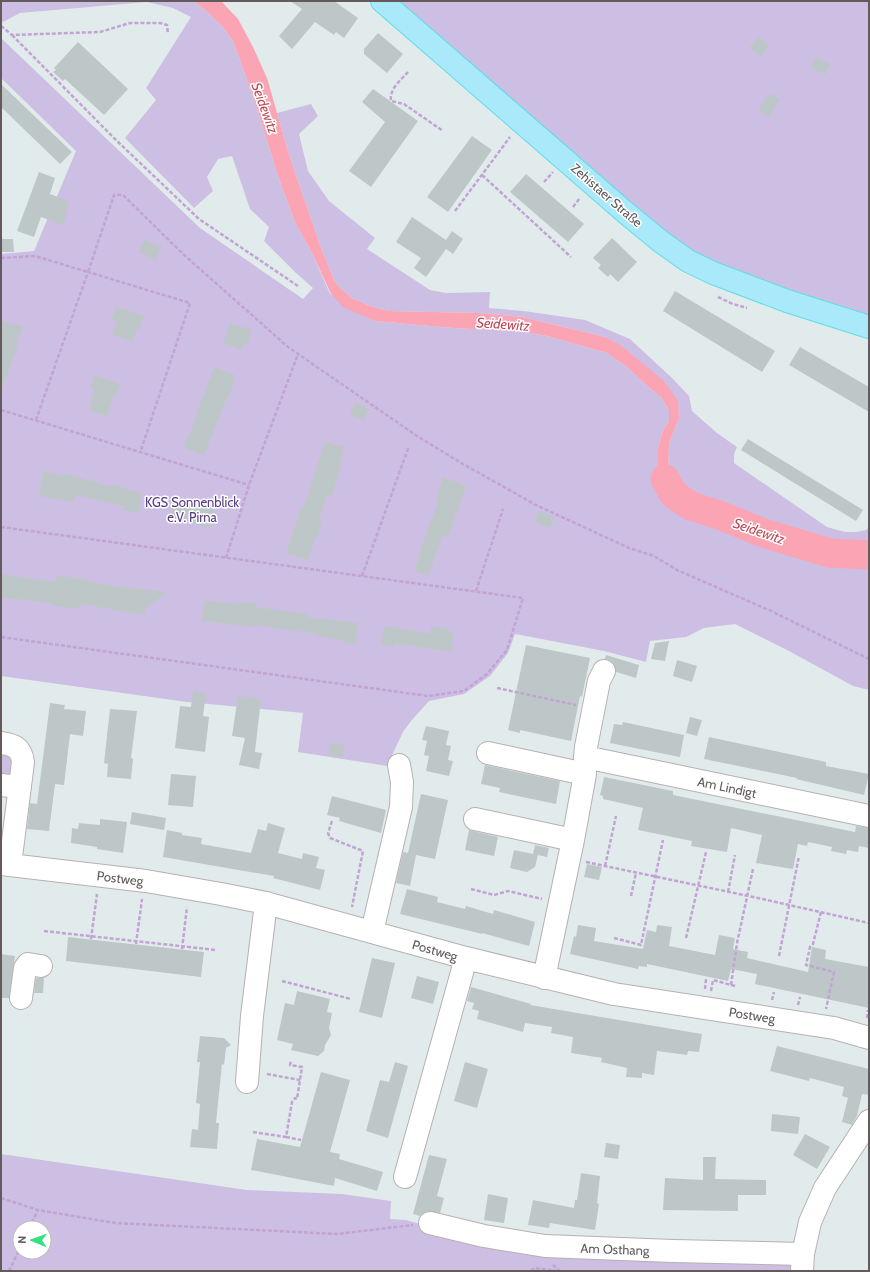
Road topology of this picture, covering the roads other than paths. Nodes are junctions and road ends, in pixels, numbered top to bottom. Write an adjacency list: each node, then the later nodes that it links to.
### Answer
1 (382, 1): 2 (main road, Zehistaer Straße)
2 (869, 327)
3 (604, 671): 7 (street)
4 (1, 743): 8 (street)
5 (488, 753): 7 (street, Am Lindigt)
6 (399, 765): 14 (street)
7 (585, 765): 9 (street, Am Lindigt); 11 (street)
8 (11, 786): 12 (street)
9 (869, 816)
10 (475, 819): 11 (street)
11 (571, 849): 17 (street)
12 (6, 864): 13 (street, Postweg)
13 (266, 903): 14 (street, Postweg); 20 (street)
14 (372, 932): 15 (street, Postweg)
15 (466, 958): 17 (street, Postweg); 22 (street)
16 (40, 966): 18 (street)
17 (544, 978): 19 (street, Postweg)
18 (21, 998)
19 (869, 1038)
20 (247, 1082)
21 (869, 1121): 24 (street, Am Osthang)
22 (405, 1177)
23 (430, 1223): 24 (street, Am Osthang)
24 (802, 1263)

